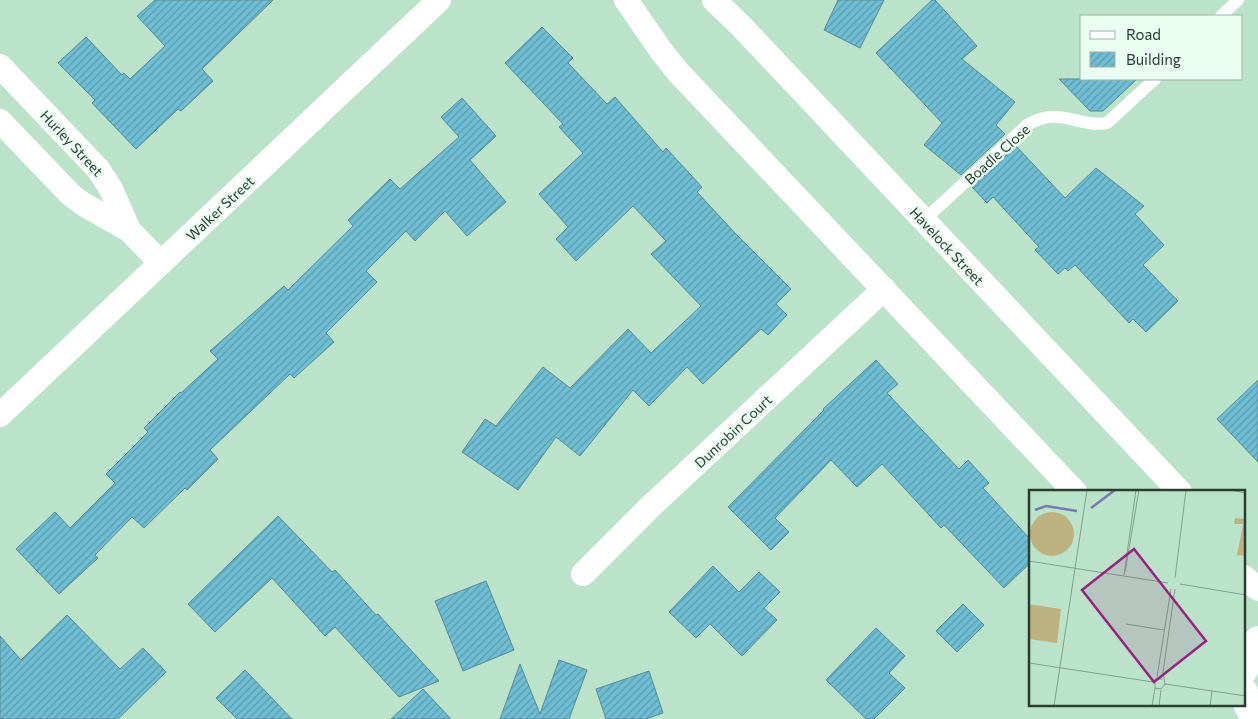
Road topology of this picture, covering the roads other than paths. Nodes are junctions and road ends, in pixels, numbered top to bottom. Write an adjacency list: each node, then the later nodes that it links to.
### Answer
1 (439, 0): 11 (street, Walker Street)
2 (626, 0): 12 (street)
3 (714, 0): 9 (street, Havelock Street)
4 (1238, 0): 5 (lane)
5 (1222, 15)
6 (0, 66): 10 (street, Hurley Street)
7 (1154, 80): 9 (lane, Boadle Close)
8 (0, 121): 10 (street, Hurley Street)
9 (923, 221): 15 (street, Havelock Street)
10 (129, 230): 11 (street, Hurley Street)
11 (161, 263): 13 (street, Walker Street)
12 (884, 289): 14 (street); 16 (street, Dunrobin Court)
13 (0, 415)
14 (1073, 490)
15 (1178, 490)
16 (583, 574)
17 (1246, 579): 18 (street)
18 (1258, 589)
19 (1258, 640): 20 (street)
20 (1246, 664)
21 (1246, 699): 22 (street)
22 (1256, 719)

